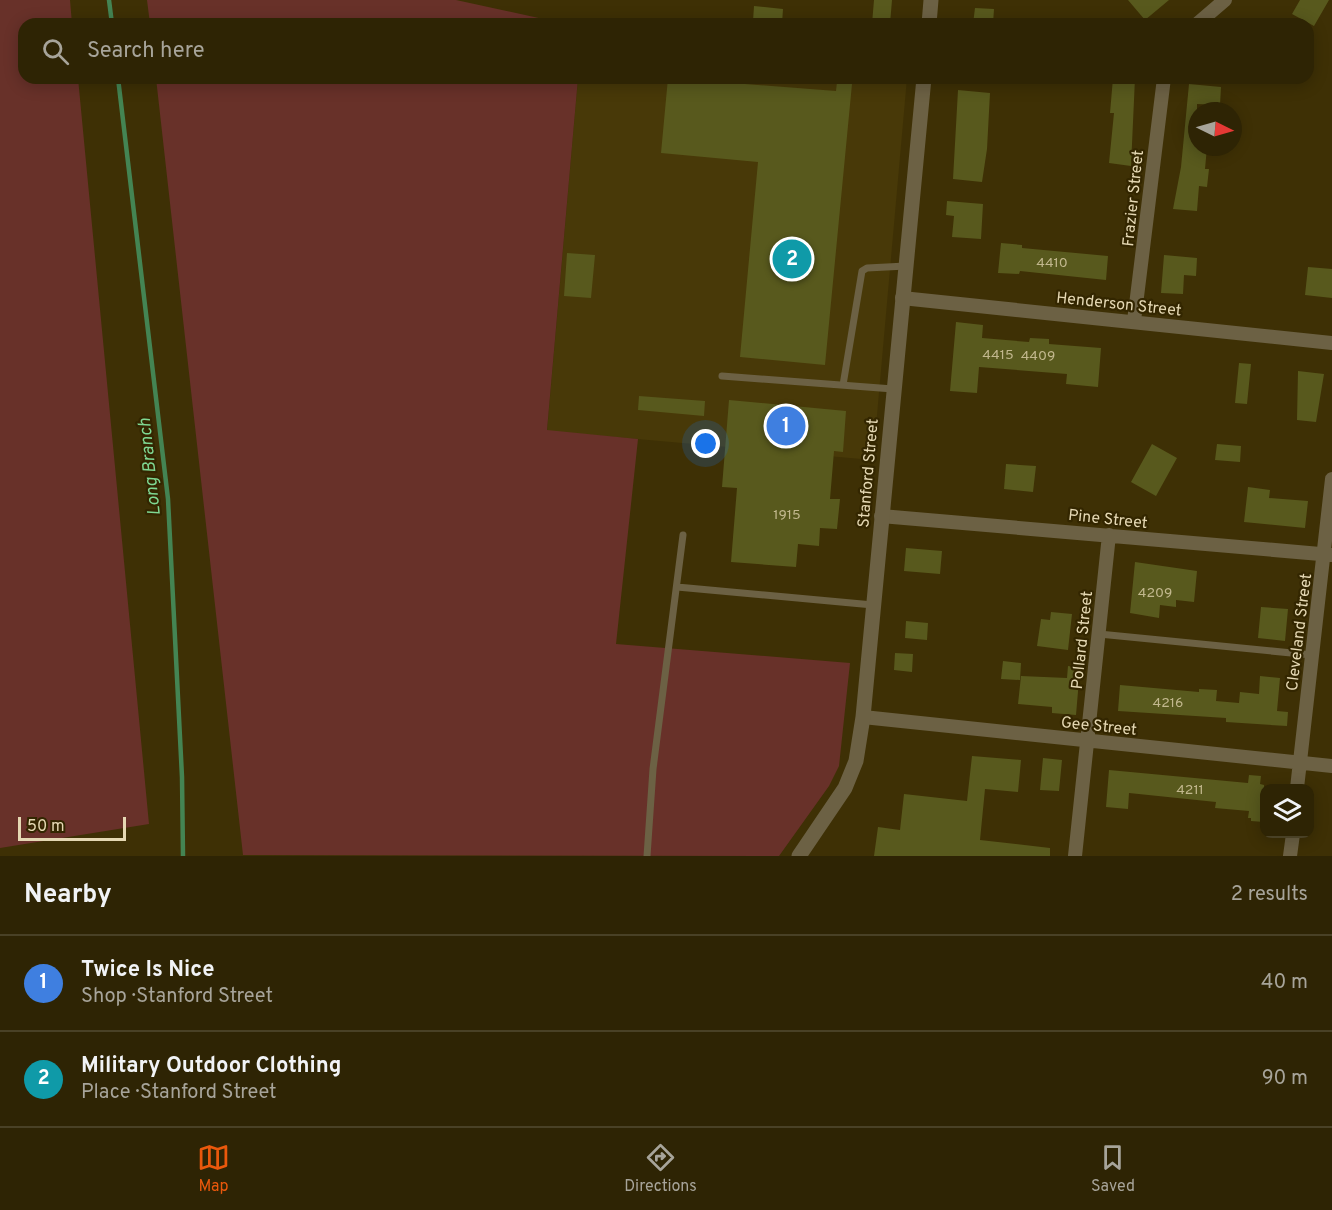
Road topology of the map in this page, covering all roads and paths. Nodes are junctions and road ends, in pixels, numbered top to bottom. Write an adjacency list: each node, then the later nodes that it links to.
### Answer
1 (932, 0): 3 (street)
2 (1225, 0): 4 (street)
3 (930, 18)
4 (1204, 18)
5 (923, 84): 7 (street, Stanford Street)
6 (1163, 84): 9 (street, Frazier Street)
7 (906, 266): 8 (street, Stanford Street); 12 (lane)
8 (902, 297): 9 (street, Henderson Street); 13 (street, Stanford Street)
9 (1134, 321): 10 (street, Henderson Street)
10 (1332, 343)
11 (722, 376): 12 (lane)
12 (843, 385): 13 (lane)
13 (893, 389): 15 (street, Stanford Street)
14 (1332, 479): 18 (street, Cleveland Street)
15 (881, 516): 17 (street, Pine Street); 20 (street, Stanford Street)
16 (683, 535): 19 (lane)
17 (1109, 535): 18 (street, Pine Street); 21 (street, Pollard Street)
18 (1328, 555): 22 (street, Cleveland Street)
19 (676, 587): 20 (lane); 29 (lane)
20 (873, 605): 23 (street, Stanford Street)
21 (1098, 634): 22 (lane); 24 (street, Pollard Street)
22 (1312, 655): 25 (street, Cleveland Street)
23 (863, 717): 24 (street, Gee Street); 30 (street, Stanford Street)
24 (1087, 741): 25 (street, Gee Street); 31 (street, Pollard Street)
25 (1300, 763): 26 (street, Gee Street); 27 (street, Cleveland Street)
26 (1332, 766)
27 (1298, 784)
28 (1292, 838): 32 (street)
29 (647, 856)
30 (799, 856)
31 (1075, 856)
32 (1290, 856)

